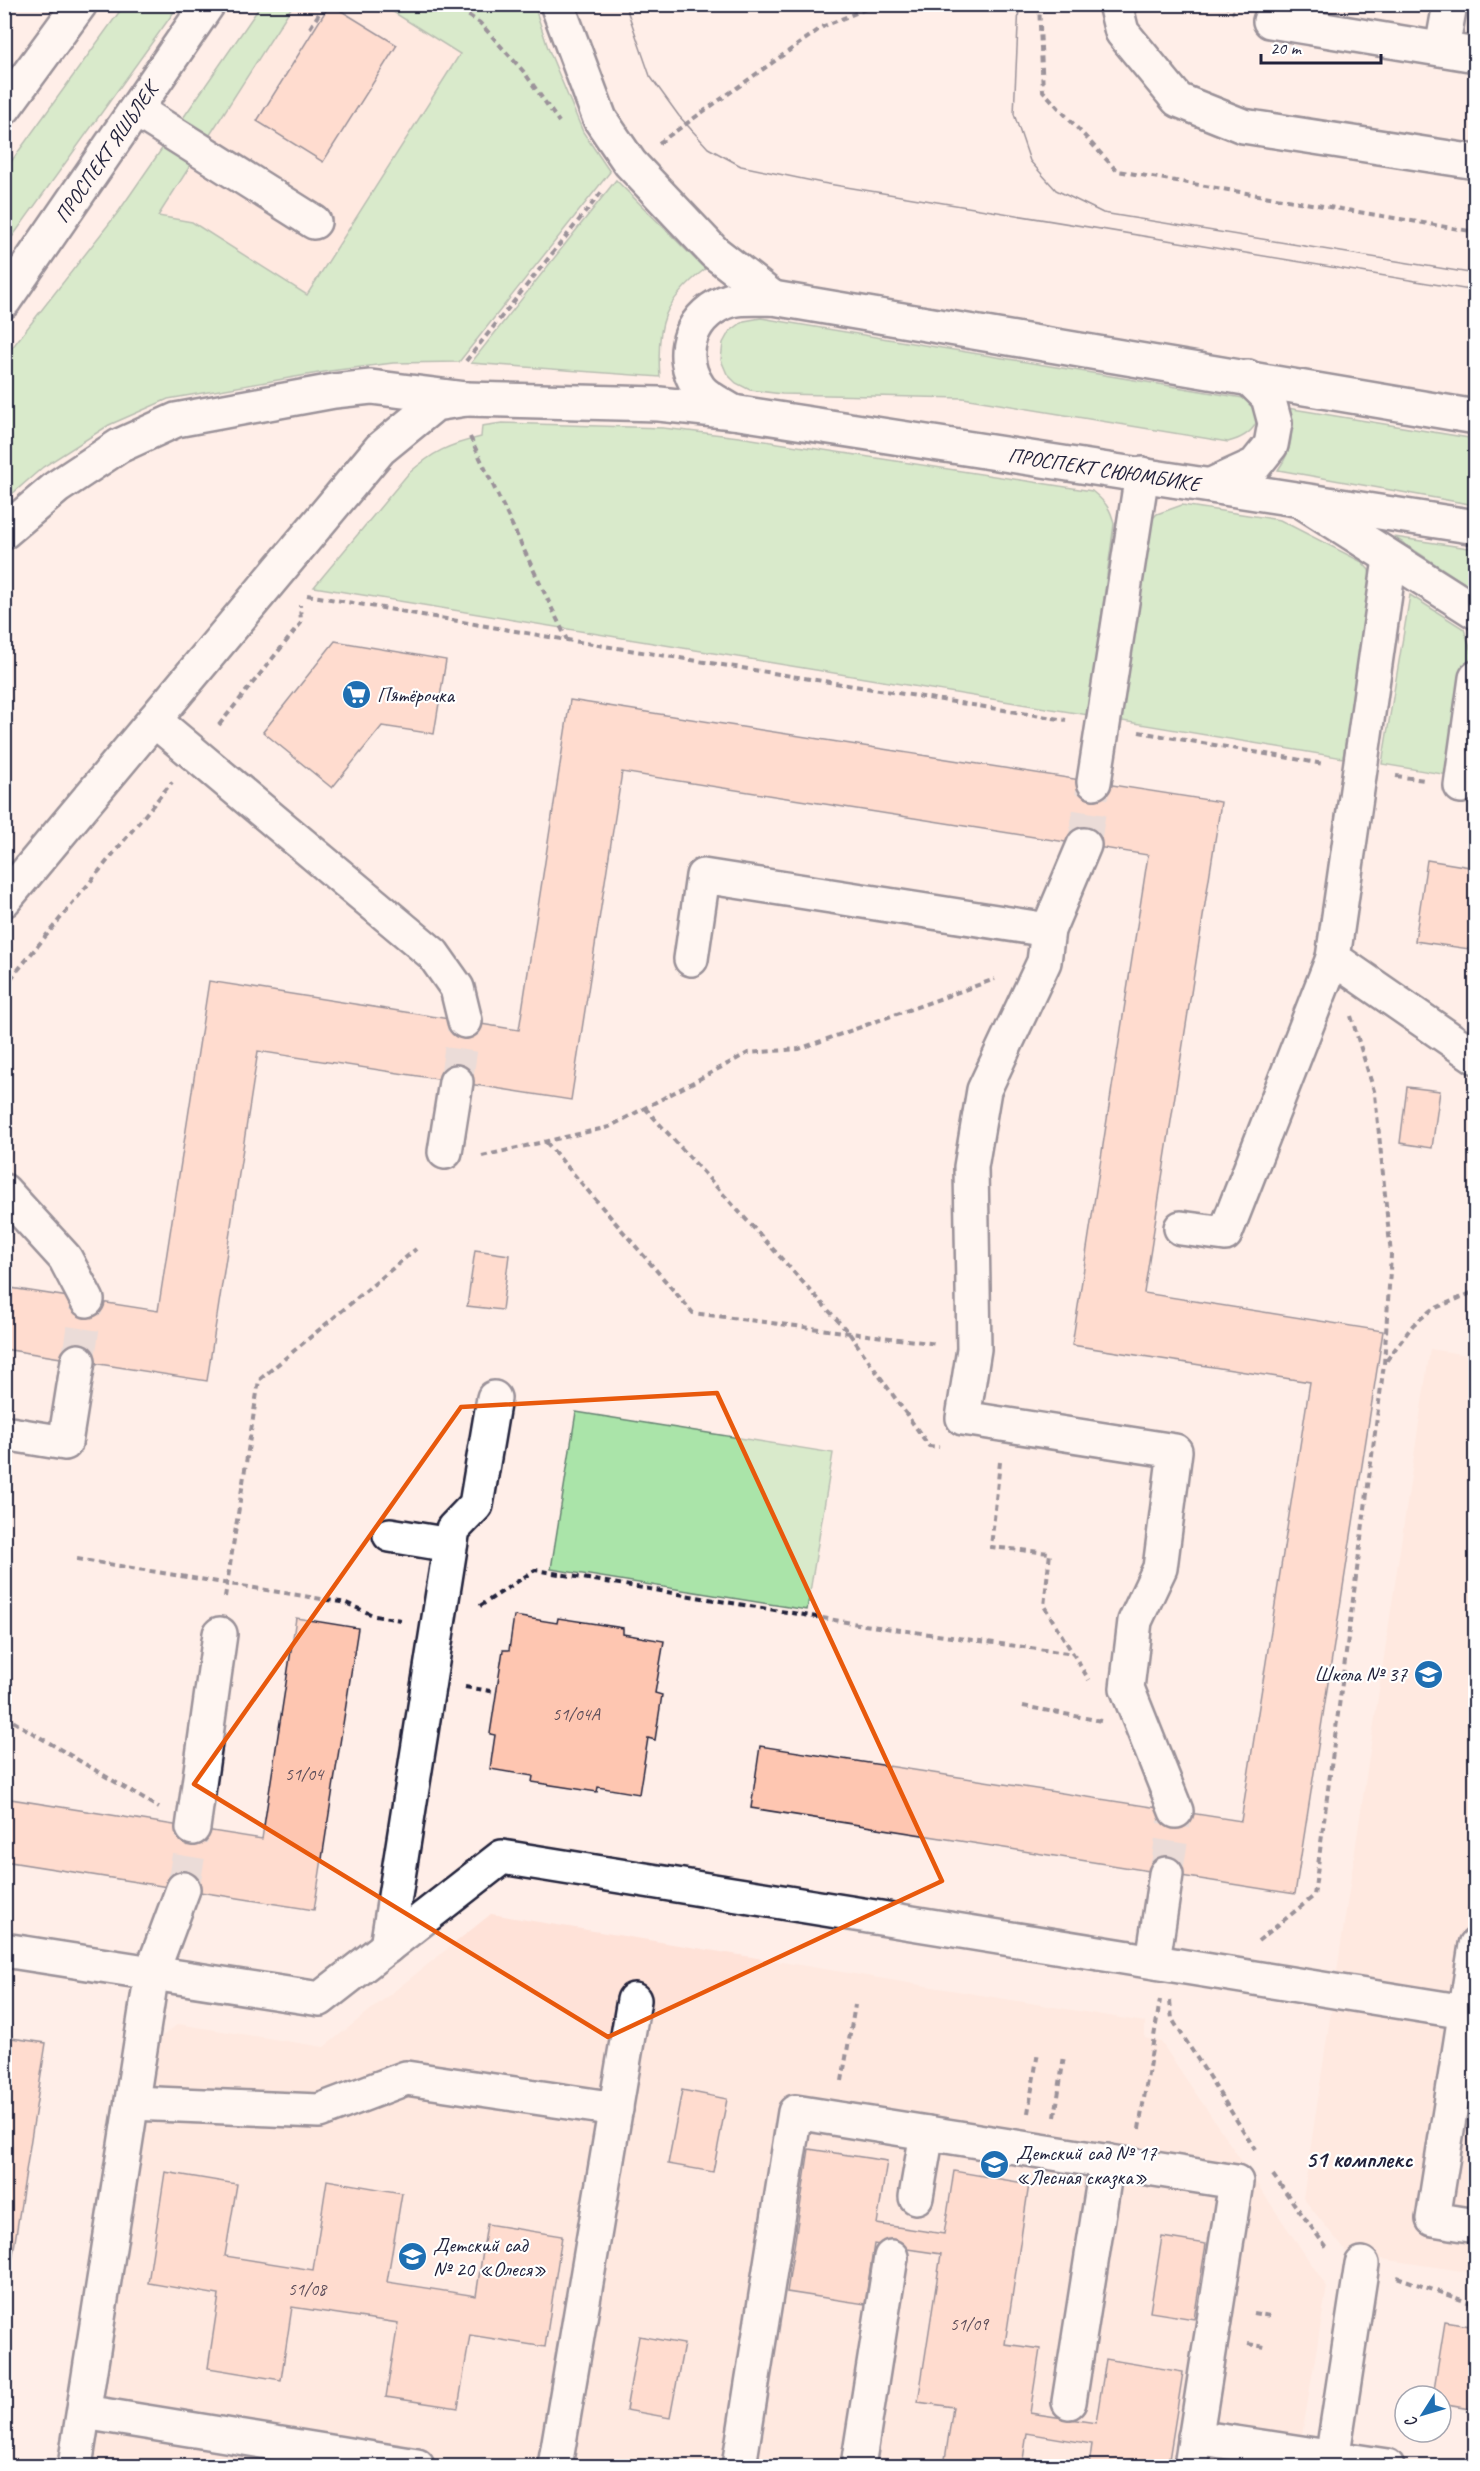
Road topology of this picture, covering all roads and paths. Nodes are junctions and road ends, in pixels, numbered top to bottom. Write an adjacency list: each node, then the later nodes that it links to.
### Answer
1 (80, 4): 14 (main road)
2 (208, 4): 15 (main road, ПРОСПЕКТ ЯШЬЛЕК)
3 (325, 4): 11 (path)
4 (451, 4): 16 (path)
5 (557, 4): 24 (main road)
6 (878, 4): 17 (path)
7 (1039, 4): 23 (path)
8 (1115, 4): 18 (main road)
9 (1450, 4): 12 (main road)
10 (1270, 21): 12 (main road)
11 (310, 28)
12 (1442, 49): 13 (main road)
13 (1476, 55)
14 (4, 108)
15 (136, 110): 22 (main road); 25 (main road, ПРОСПЕКТ ЯШЬЛЕК)
16 (564, 129)
17 (651, 148)
18 (1476, 162)
19 (598, 181): 21 (path)
20 (609, 183): 21 (path)
21 (604, 189): 26 (path)
22 (314, 222)
23 (1476, 232)
24 (773, 298): 27 (main road); 29 (main road)
25 (4, 301)
26 (465, 363)
27 (1248, 377): 30 (main road); 33 (main road)
28 (466, 399): 29 (main road, ПРОСПЕКТ СЮЮМБИКЕ); 36 (main road); 42 (main road)
29 (733, 412): 32 (main road, ПРОСПЕКТ СЮЮМБИКЕ)
30 (1476, 417)
31 (469, 434): 39 (path)
32 (1142, 474): 33 (main road, ПРОСПЕКТ СЮЮМБИКЕ); 43 (main road)
33 (1211, 485): 34 (main road, ПРОСПЕКТ СЮЮМБИКЕ)
34 (1300, 500): 35 (main road, ПРОСПЕКТ СЮЮМБИКЕ); 37 (main road)
35 (1476, 527)
36 (4, 532)
37 (1390, 559): 38 (main road); 44 (main road)
38 (1476, 612)
39 (567, 640): 41 (path); 43 (path)
40 (1476, 678): 47 (main road)
41 (229, 713)
42 (154, 720): 49 (main road); 56 (main road)
43 (1103, 726): 44 (path); 46 (main road)
44 (1361, 770): 47 (path); 51 (main road)
45 (177, 776): 54 (path)
46 (1094, 782)
47 (1461, 786)
48 (1084, 844): 50 (main road)
49 (4, 900)
50 (1048, 930): 52 (main road); 53 (main road)
51 (1333, 958): 57 (main road); 64 (main road)
52 (690, 959)
53 (1044, 962): 59 (path); 69 (main road)
54 (4, 987)
55 (1350, 1015): 71 (path)
56 (465, 1021)
57 (1476, 1057)
58 (456, 1082): 61 (main road)
59 (645, 1108): 60 (path); 68 (path)
60 (545, 1141): 62 (path); 68 (path)
61 (445, 1152)
62 (478, 1157)
63 (4, 1191): 67 (main road)
64 (1181, 1228)
65 (416, 1249): 79 (path)
66 (1476, 1291): 71 (path)
67 (87, 1300)
68 (849, 1333): 69 (path); 74 (path)
69 (974, 1348): 86 (main road)
70 (78, 1361): 73 (main road)
71 (1384, 1364): 96 (path)
72 (494, 1398): 77 (main road)
73 (4, 1433)
74 (950, 1448)
75 (1001, 1454): 82 (path)
76 (390, 1535): 77 (main road)
77 (450, 1545): 80 (main road)
78 (77, 1559): 79 (path)
79 (227, 1583): 80 (path); 81 (path)
80 (438, 1626): 82 (path); 92 (main road)
81 (220, 1634): 88 (main road)
82 (1074, 1654): 83 (path)
83 (1092, 1684)
84 (1023, 1706): 86 (path)
85 (4, 1716): 88 (path)
86 (1143, 1729): 87 (main road)
87 (1176, 1811)
88 (193, 1828)
89 (1166, 1874): 94 (main road)
90 (183, 1889): 95 (main road)
91 (1476, 1945): 99 (main road)
92 (387, 1947): 94 (main road); 95 (main road)
93 (4, 1950): 95 (main road)
94 (1159, 1963): 96 (main road); 107 (path); 108 (path)
95 (152, 1972): 102 (main road)
96 (1219, 1972): 99 (main road)
97 (634, 2000): 103 (main road)
98 (855, 2005): 104 (path)
99 (1465, 2012): 111 (main road)
100 (1038, 2052): 106 (path)
101 (1064, 2056): 106 (path)
102 (132, 2103): 103 (main road); 116 (main road)
103 (616, 2109): 121 (main road)
104 (836, 2118): 105 (main road); 122 (main road)
105 (927, 2133): 106 (main road); 110 (main road)
106 (1036, 2150): 108 (main road)
107 (1261, 2158)
108 (1120, 2164): 115 (main road); 117 (main road)
109 (1268, 2168): 113 (path)
110 (916, 2197)
111 (1476, 2226)
112 (891, 2257): 123 (main road)
113 (1362, 2264): 114 (path); 118 (main road)
114 (1476, 2305)
115 (1069, 2402)
116 (84, 2412): 119 (main road); 120 (main road)
117 (1193, 2452): 118 (main road)
118 (1332, 2462): 124 (main road)
119 (75, 2466)
120 (417, 2466)
121 (555, 2466)
122 (739, 2466)
123 (858, 2466)
124 (1387, 2466)

